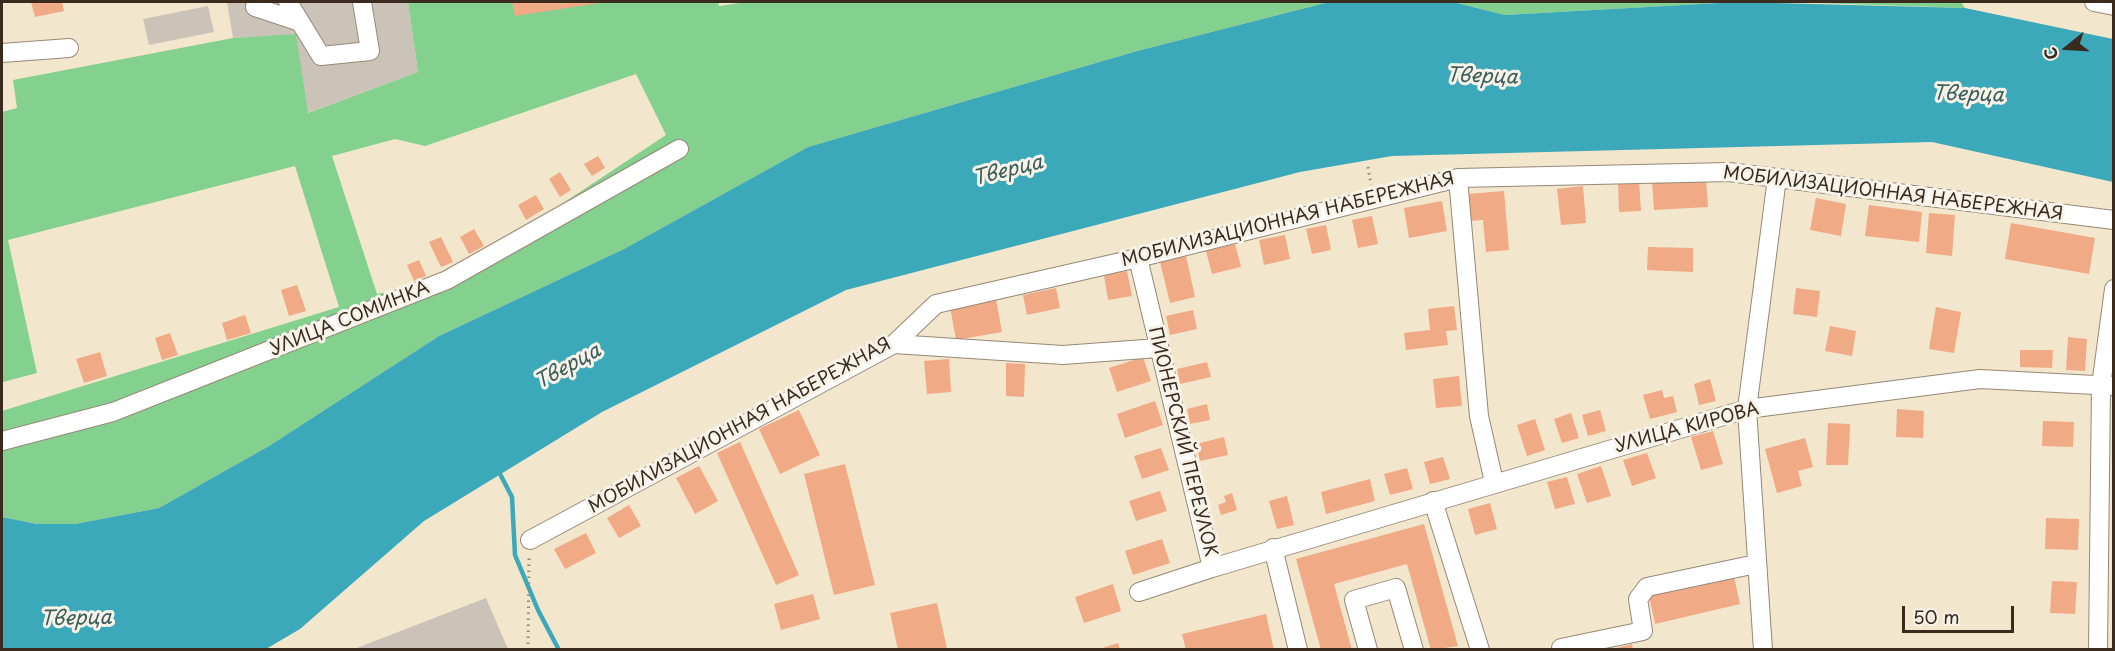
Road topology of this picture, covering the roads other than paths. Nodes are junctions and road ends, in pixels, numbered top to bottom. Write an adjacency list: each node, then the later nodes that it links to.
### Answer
1 (256, 2): 6 (street)
2 (288, 2): 6 (street)
3 (362, 2): 6 (street)
4 (2094, 2): 5 (street)
5 (2114, 6)
6 (300, 22)
7 (69, 48): 8 (street)
8 (2, 53)
9 (679, 149): 19 (street, УЛИЦА СОМИНКА)
10 (1458, 178): 11 (street, МОБИЛИЗАЦИОННАЯ НАБЕРЕЖНАЯ); 13 (street, МОБИЛИЗАЦИОННАЯ НАБЕРЕЖНАЯ); 20 (street)
11 (1777, 178): 12 (street, МОБИЛИЗАЦИОННАЯ НАБЕРЕЖНАЯ); 18 (street)
12 (2114, 220)
13 (1138, 258): 15 (street, МОБИЛИЗАЦИОННАЯ НАБЕРЕЖНАЯ); 16 (street, ПИОНЕРСКИЙ ПЕРЕУЛОК)
14 (2114, 290): 17 (street)
15 (894, 344): 16 (street); 22 (street, МОБИЛИЗАЦИОННАЯ НАБЕРЕЖНАЯ)
16 (1158, 348): 25 (street, ПИОНЕРСКИЙ ПЕРЕУЛОК)
17 (2107, 386): 18 (street, УЛИЦА КИРОВА); 33 (street)
18 (1747, 409): 20 (street, УЛИЦА КИРОВА); 24 (street)
19 (2, 441)
20 (1494, 482): 21 (street, УЛИЦА КИРОВА)
21 (1433, 501): 23 (street, УЛИЦА КИРОВА); 31 (street)
22 (530, 540)
23 (1273, 548): 25 (street, ПИОНЕРСКИЙ ПЕРЕУЛОК); 28 (street)
24 (1756, 564): 27 (street); 32 (street)
25 (1212, 568): 26 (street)
26 (1139, 592)
27 (1559, 649)
28 (1298, 650)
29 (1368, 650): 30 (street)
30 (1414, 650)
31 (1480, 650)
32 (1763, 650)
33 (2098, 650)

